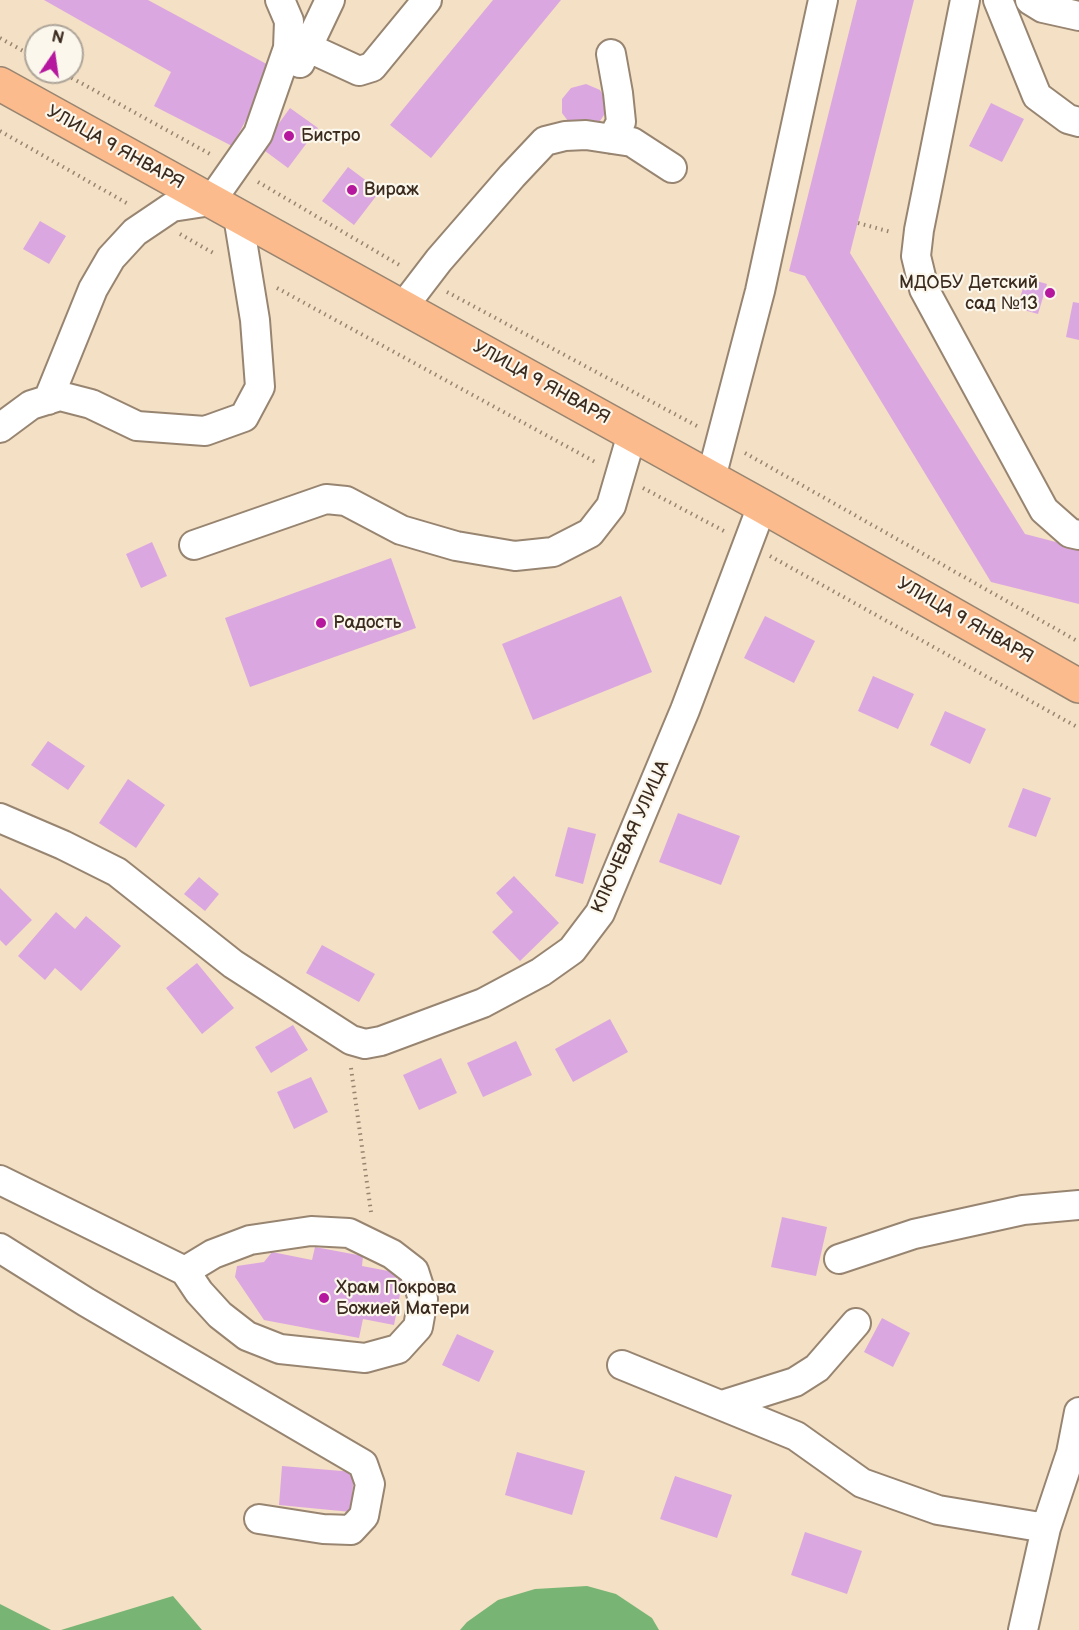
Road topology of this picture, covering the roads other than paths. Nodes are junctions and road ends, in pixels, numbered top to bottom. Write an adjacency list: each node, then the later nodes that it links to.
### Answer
1 (280, 0): 13 (lane)
2 (330, 0): 9 (lane)
3 (427, 0): 9 (lane)
4 (823, 0): 21 (lane)
5 (964, 0): 23 (lane)
6 (998, 0): 12 (lane)
7 (1030, 0): 8 (lane)
8 (1079, 16)
9 (309, 48): 13 (lane)
10 (611, 54): 14 (lane)
11 (0, 84): 16 (main road, УЛИЦА 9 ЯНВАРЯ)
12 (1079, 122)
13 (258, 134): 16 (lane)
14 (612, 139): 15 (lane); 17 (lane)
15 (672, 168)
16 (225, 209): 17 (main road, УЛИЦА 9 ЯНВАРЯ); 18 (lane); 18 (lane)
17 (403, 307): 20 (main road, УЛИЦА 9 ЯНВАРЯ)
18 (48, 400): 19 (lane)
19 (0, 428)
20 (632, 434): 21 (main road, УЛИЦА 9 ЯНВАРЯ); 24 (lane)
21 (711, 478): 22 (main road, УЛИЦА 9 ЯНВАРЯ)
22 (762, 506): 25 (main road, УЛИЦА 9 ЯНВАРЯ); 26 (lane, КЛЮЧЕВАЯ УЛИЦА)
23 (1079, 535)
24 (194, 545)
25 (1079, 686)
26 (0, 818)
27 (0, 1180): 31 (lane)
28 (1079, 1205): 30 (lane)
29 (0, 1248): 36 (lane)
30 (839, 1259)
31 (185, 1271): 31 (lane)
32 (856, 1323): 34 (lane)
33 (622, 1365): 34 (lane)
34 (722, 1405): 37 (lane)
35 (1079, 1412): 37 (lane)
36 (259, 1519)
37 (1046, 1528): 38 (lane)
38 (1023, 1630)

